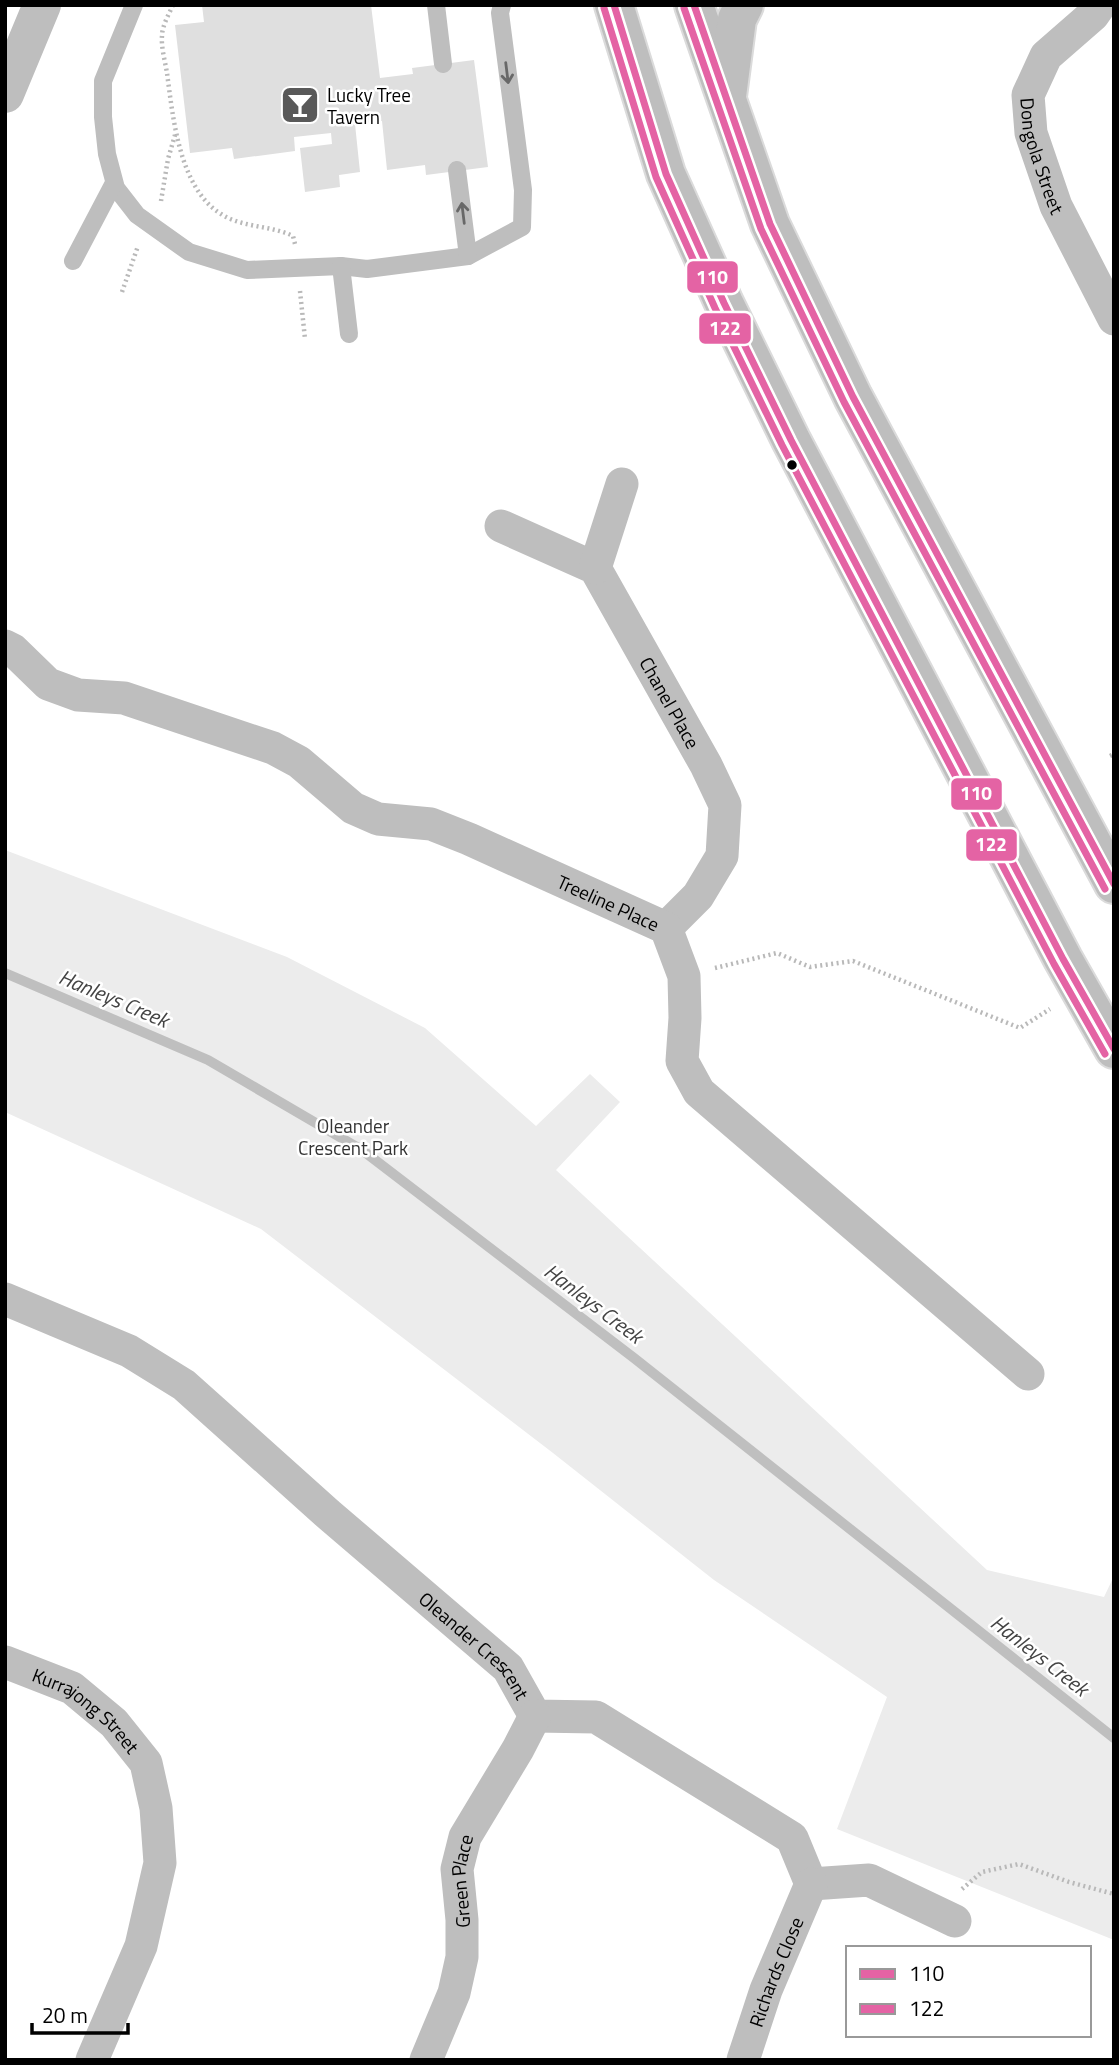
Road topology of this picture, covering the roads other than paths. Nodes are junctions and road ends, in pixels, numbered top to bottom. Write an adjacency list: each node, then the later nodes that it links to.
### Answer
1 (42, 5): 10 (main road)
2 (134, 5): 13 (lane)
3 (436, 5): 9 (lane)
4 (502, 5): 14 (lane, one-way to 14)
5 (614, 5): 25 (main road)
6 (694, 5): 11 (main road)
7 (744, 5): 11 (main road)
8 (1100, 5): 17 (street, Dongola Street)
9 (443, 64)
10 (5, 94)
11 (726, 103): 23 (main road)
12 (457, 170): 14 (lane, one-way to 12)
13 (114, 183): 15 (lane); 16 (lane)
14 (468, 256): 16 (lane)
15 (73, 261)
16 (341, 266): 18 (lane)
17 (1114, 319)
18 (349, 334)
19 (622, 484): 21 (street)
20 (501, 526): 21 (street)
21 (595, 568): 24 (street, Chanel Place)
22 (5, 646): 24 (street, Treeline Place)
23 (1114, 884)
24 (666, 928): 27 (street, Treeline Place)
25 (1114, 1049)
26 (5, 1299): 29 (street, Oleander Crescent)
27 (1028, 1374)
28 (5, 1662): 32 (street, Kurrajong Street)
29 (534, 1716): 30 (street, Oleander Crescent); 33 (street, Green Place)
30 (811, 1884): 31 (street); 34 (street, Richards Close)
31 (955, 1921)
32 (92, 2060)
33 (426, 2060)
34 (743, 2060)

